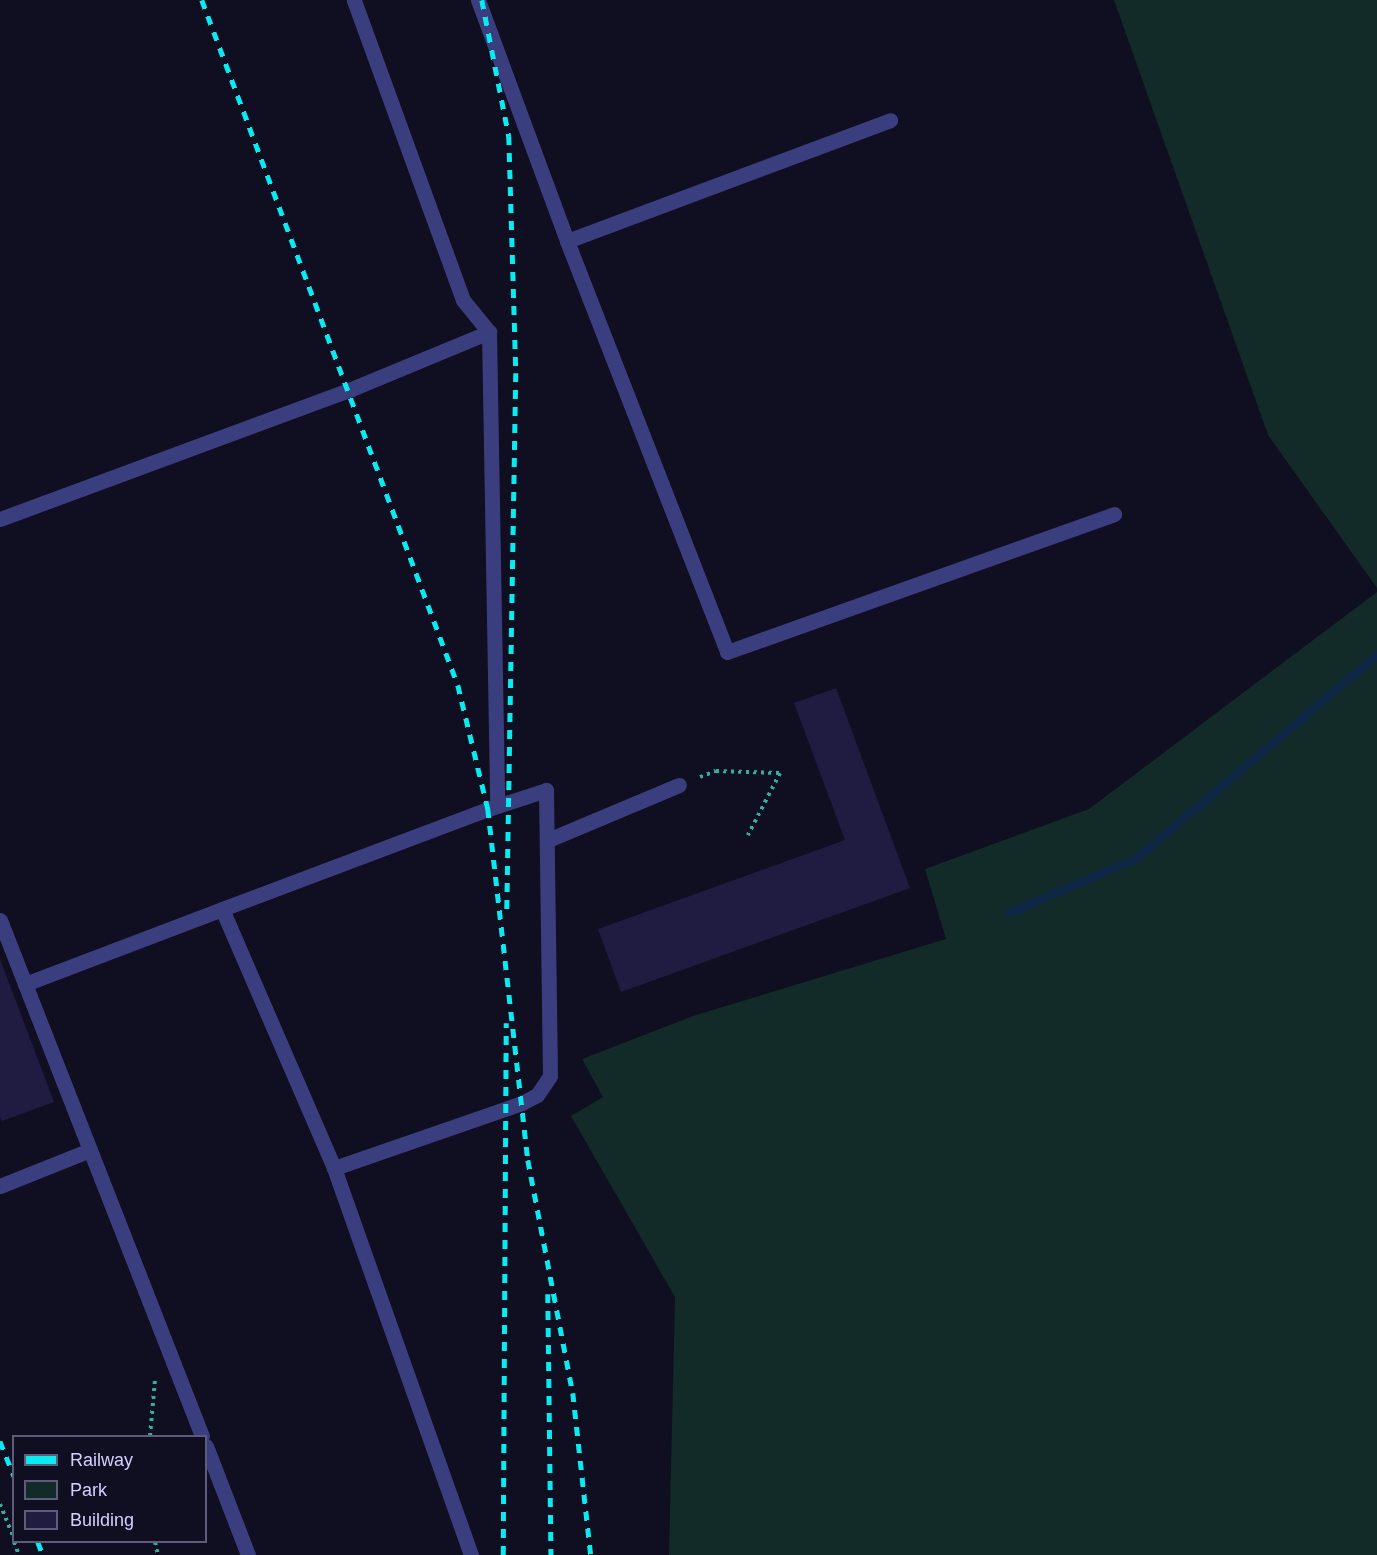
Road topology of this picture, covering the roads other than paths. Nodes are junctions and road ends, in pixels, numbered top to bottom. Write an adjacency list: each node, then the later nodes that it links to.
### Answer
1 (354, 0): 5 (lane)
2 (478, 0): 4 (lane)
3 (890, 120): 4 (lane)
4 (567, 241): 6 (lane)
5 (489, 332): 7 (lane); 9 (lane)
6 (1114, 514)
7 (0, 519)
8 (680, 785): 10 (lane)
9 (497, 806): 10 (lane); 11 (lane)
10 (548, 840): 15 (lane)
11 (222, 909): 13 (lane); 15 (lane)
12 (0, 920): 13 (lane)
13 (25, 984): 14 (lane)
14 (90, 1150): 16 (lane); 17 (lane)
15 (334, 1168): 20 (lane)
16 (0, 1186)
17 (201, 1435)
18 (207, 1449): 19 (lane)
19 (248, 1555)
20 (471, 1555)

